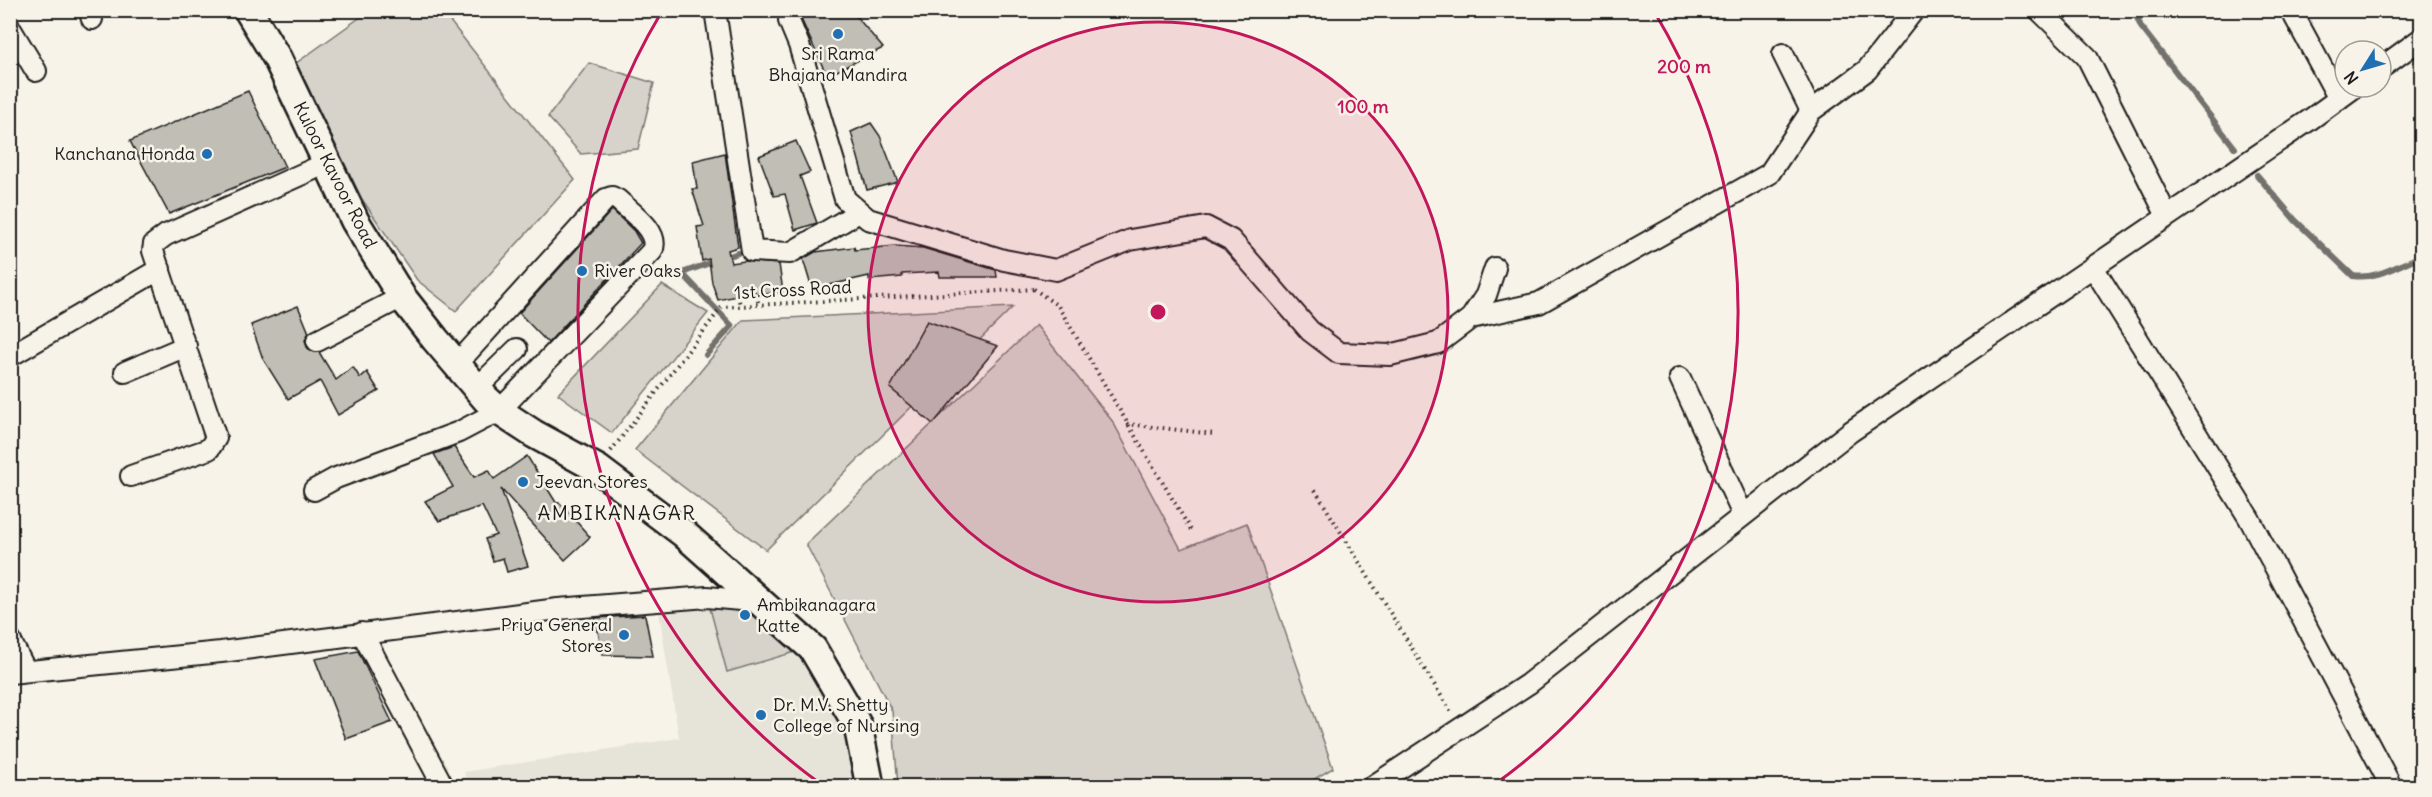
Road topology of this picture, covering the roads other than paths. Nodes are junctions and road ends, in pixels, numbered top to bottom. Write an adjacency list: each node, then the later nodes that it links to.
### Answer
1 (248, 10): 15 (main road, Kuloor Kavoor Road)
2 (715, 10): 16 (street)
3 (790, 10): 16 (street)
4 (1914, 10): 14 (street)
5 (2039, 10): 17 (street)
6 (2291, 10): 12 (street)
7 (10, 28): 11 (street)
8 (2421, 38): 10 (street)
9 (1783, 54): 14 (street)
10 (2393, 59)
11 (36, 71)
12 (2333, 72)
13 (2338, 99): 17 (street)
14 (1811, 111): 22 (street)
15 (327, 164): 20 (street); 21 (main road, Kuloor Kavoor Road)
16 (859, 212): 22 (street)
17 (2167, 216): 18 (street)
18 (2093, 267): 34 (street); 42 (street)
19 (1495, 268): 22 (street)
20 (160, 269): 24 (street); 26 (street)
21 (402, 297): 23 (street); 27 (main road, Kuloor Kavoor Road)
22 (1471, 318)
23 (316, 341)
24 (186, 346): 28 (street); 32 (street)
25 (517, 349): 30 (street)
26 (10, 356)
27 (456, 365): 30 (main road, Kuloor Kavoor Road); 31 (street)
28 (125, 372)
29 (1680, 378): 34 (street)
30 (476, 389): 31 (main road, Kuloor Kavoor Road)
31 (499, 411): 33 (street); 35 (main road, Kuloor Kavoor Road)
32 (131, 476)
33 (314, 490)
34 (1743, 516): 41 (street)
35 (763, 602): 36 (street); 40 (main road, Kuloor Kavoor Road)
36 (362, 633): 38 (street); 39 (street)
37 (10, 640): 38 (street)
38 (18, 672)
39 (443, 786)
40 (870, 786)
41 (1373, 786)
42 (2391, 786)

